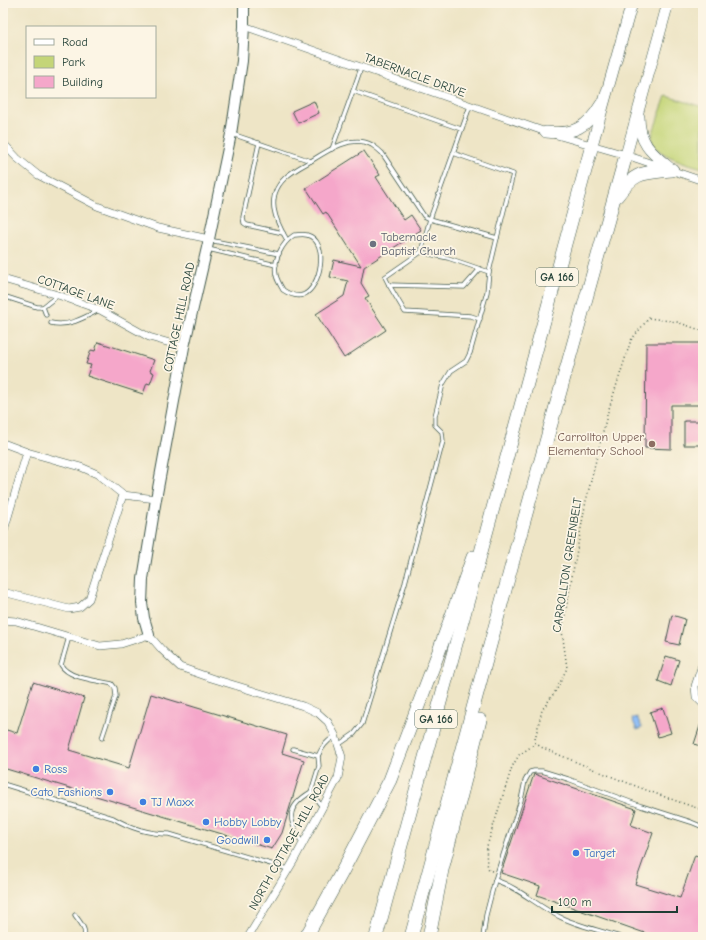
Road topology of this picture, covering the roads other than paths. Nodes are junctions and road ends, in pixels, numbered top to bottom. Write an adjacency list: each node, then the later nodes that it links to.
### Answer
1 (244, 3): 4 (street, COTTAGE HILL ROAD)
2 (632, 3): 6 (main road)
3 (668, 3): 8 (main road, GA 166)
4 (244, 26): 5 (street, TABERNACLE DRIVE); 12 (street, COTTAGE HILL ROAD)
5 (361, 68): 7 (lane); 9 (street, TABERNACLE DRIVE)
6 (613, 73): 11 (main road); 15 (main road)
7 (353, 91): 10 (lane); 16 (lane)
8 (641, 101): 18 (main road, GA 166); 20 (main road)
9 (470, 106): 10 (lane); 11 (street, TABERNACLE DRIVE)
10 (461, 130): 17 (lane)
11 (546, 132): 15 (street, TABERNACLE DRIVE)
12 (231, 134): 14 (lane); 27 (street, COTTAGE HILL ROAD)
13 (3, 143): 27 (street)
14 (259, 143): 19 (lane); 24 (lane)
15 (592, 145): 18 (street, TABERNACLE DRIVE); 49 (highway, GA 166)
16 (332, 149): 19 (lane); 23 (lane)
17 (453, 153): 23 (lane); 25 (lane)
18 (626, 154): 20 (street, TABERNACLE DRIVE); 22 (highway, GA 166)
19 (311, 161): 24 (lane)
20 (672, 170): 21 (street, TABERNACLE DRIVE); 22 (highway)
21 (703, 181)
22 (612, 204): 56 (highway, GA 166)
23 (430, 219): 25 (lane); 28 (lane)
24 (283, 233): 26 (lane)
25 (497, 238): 32 (lane)
26 (287, 240): 29 (lane); 30 (lane)
27 (208, 244): 29 (lane); 30 (lane); 42 (street, COTTAGE HILL ROAD)
28 (421, 252): 31 (lane); 34 (lane)
29 (279, 254): 30 (lane)
30 (276, 265)
31 (480, 269): 32 (lane); 34 (lane)
32 (488, 272): 40 (lane)
33 (3, 278): 35 (street, COTTAGE LANE)
34 (389, 286): 40 (lane)
35 (58, 295): 37 (lane); 38 (street, COTTAGE LANE)
36 (3, 296): 37 (lane)
37 (43, 307): 39 (lane)
38 (100, 310): 41 (lane); 42 (street, COTTAGE LANE)
39 (46, 315)
40 (480, 319): 60 (lane)
41 (51, 323)
42 (184, 347): 48 (street, COTTAGE HILL ROAD)
43 (3, 443): 44 (street)
44 (12, 446): 45 (street); 46 (street)
45 (3, 450)
46 (27, 452): 47 (street); 50 (street)
47 (122, 495): 48 (street); 51 (street)
48 (156, 499): 53 (street, COTTAGE HILL ROAD)
49 (496, 502): 73 (highway); 74 (highway, GA 166)
50 (3, 534)
51 (3, 592)
52 (3, 620): 54 (street)
53 (149, 635): 54 (street); 58 (street, NORTH COTTAGE HILL ROAD)
54 (69, 636): 59 (lane)
55 (703, 662): 57 (street)
56 (486, 666): 75 (highway, GA 166); 76 (highway)
57 (703, 704)
58 (336, 736): 60 (street, NORTH COTTAGE HILL ROAD); 62 (lane)
59 (102, 738)
60 (338, 745): 65 (street, NORTH COTTAGE HILL ROAD)
61 (293, 749): 62 (lane)
62 (318, 756): 64 (lane)
63 (3, 784): 68 (lane)
64 (311, 792): 65 (lane); 67 (lane)
65 (323, 808): 67 (street, NORTH COTTAGE HILL ROAD)
66 (703, 827): 69 (lane)
67 (303, 844): 68 (street, NORTH COTTAGE HILL ROAD)
68 (289, 869): 72 (street, NORTH COTTAGE HILL ROAD)
69 (495, 880): 77 (lane); 78 (lane)
70 (75, 915): 71 (lane)
71 (84, 937)
72 (248, 937)
73 (306, 937)
74 (376, 937)
75 (411, 937)
76 (429, 937)
77 (483, 937)
78 (620, 937)

